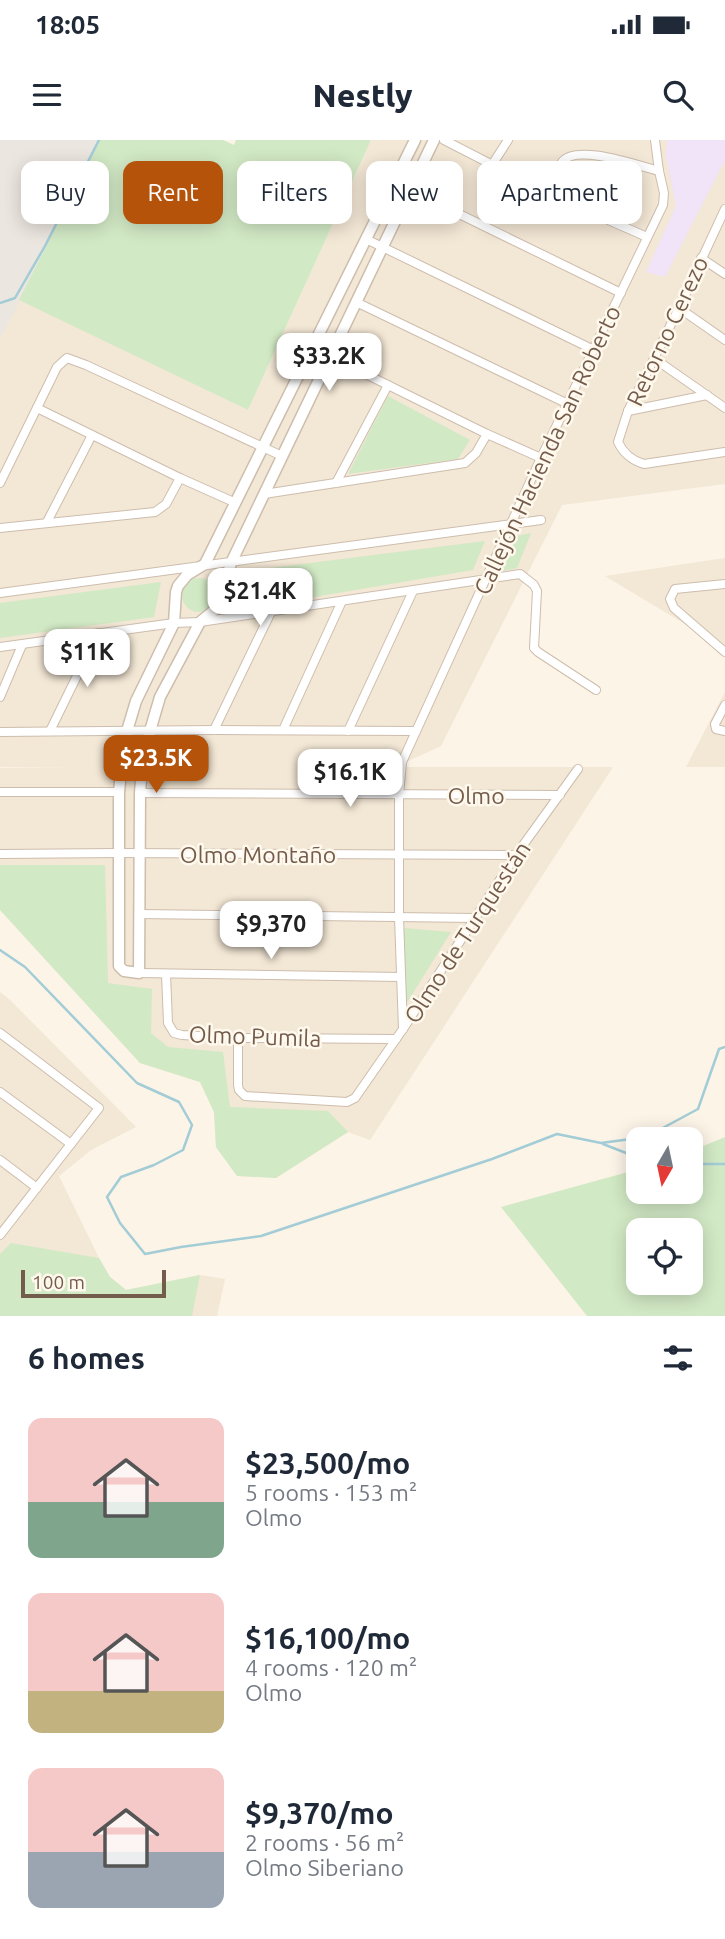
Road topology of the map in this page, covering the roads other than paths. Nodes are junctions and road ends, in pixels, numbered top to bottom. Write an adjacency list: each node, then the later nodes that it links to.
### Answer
1 (415, 140): 18 (street)
2 (434, 140): 6 (street)
3 (444, 140): 7 (street)
4 (508, 140): 8 (street)
5 (655, 140): 12 (street, Callejón Hacienda San Roberto)
6 (424, 161)
7 (484, 161)
8 (495, 161)
9 (563, 161): 10 (street)
10 (621, 161)
11 (642, 166): 12 (street)
12 (659, 171): 17 (street, Callejón Hacienda San Roberto)
13 (725, 209): 20 (street, Retorno Cerezo)
14 (463, 216): 22 (street)
15 (394, 224): 19 (street)
16 (618, 224): 17 (street)
17 (647, 237): 22 (street, Callejón Hacienda San Roberto)
18 (366, 239): 19 (street); 26 (street)
19 (383, 247): 23 (street); 27 (street)
20 (701, 258): 21 (street); 24 (street, Retorno Cerezo)
21 (725, 274)
22 (621, 293): 27 (street, Callejón Hacienda San Roberto)
23 (356, 302): 28 (street); 32 (street)
24 (679, 308): 25 (street); 29 (street, Retorno Cerezo)
25 (725, 340)
26 (313, 348): 28 (street); 38 (street)
27 (594, 350): 32 (street, Callejón Hacienda San Roberto)
28 (329, 356): 30 (street); 40 (street)
29 (655, 359): 31 (street); 35 (street, Retorno Cerezo)
30 (388, 385): 36 (street); 44 (street)
31 (707, 395): 34 (street); 35 (street)
32 (568, 404): 41 (street, Callejón Hacienda San Roberto)
33 (37, 408): 37 (street); 38 (street); 43 (street)
34 (725, 408)
35 (628, 411): 39 (street, Retorno Cerezo)
36 (486, 434): 41 (street); 44 (street)
37 (92, 435): 42 (street); 48 (street)
38 (264, 448): 40 (street); 46 (street)
39 (725, 452)
40 (282, 456): 45 (street)
41 (541, 458): 49 (street, Callejón Hacienda San Roberto)
42 (180, 478): 46 (street); 48 (street)
43 (0, 483)
44 (336, 483): 45 (street)
45 (264, 494): 51 (street)
46 (236, 503): 52 (street)
47 (541, 520): 49 (street)
48 (47, 522): 50 (street)
49 (512, 524): 51 (street); 53 (street, Callejón Hacienda San Roberto)
50 (0, 528)
51 (231, 563): 52 (street); 59 (street)
52 (205, 564): 56 (street); 60 (street)
53 (486, 579): 55 (street); 65 (street); 76 (street, Callejón Hacienda San Roberto)
54 (725, 584): 64 (street)
55 (413, 591): 57 (street); 73 (street)
56 (0, 593)
57 (342, 601): 58 (street); 69 (street)
58 (271, 612): 59 (street); 68 (street)
59 (200, 622): 60 (street); 72 (street)
60 (174, 623): 61 (street); 71 (street)
61 (98, 633): 62 (street); 70 (street)
62 (22, 645): 63 (street); 66 (street)
63 (0, 647)
64 (725, 652)
65 (596, 690)
66 (0, 697)
67 (725, 705): 74 (street)
68 (214, 730): 69 (street); 72 (street)
69 (283, 730): 73 (street)
70 (50, 731): 71 (street); 75 (street)
71 (127, 731): 72 (street); 79 (street)
72 (149, 731): 80 (street)
73 (348, 731): 76 (street)
74 (722, 731)
75 (0, 732)
76 (415, 732): 81 (street, Callejón Hacienda San Roberto)
77 (578, 769): 82 (street, Olmo de Turquestán)
78 (0, 792): 79 (street)
79 (119, 792): 83 (street)
80 (141, 793): 81 (street, Olmo); 84 (street)
81 (399, 794): 82 (street, Olmo); 86 (street)
82 (560, 795): 87 (street, Olmo de Turquestán)
83 (118, 853): 84 (street, Olmo Montaño); 85 (street, Olmo Montaño); 91 (street)
84 (140, 853): 86 (street, Olmo Montaño); 88 (street)
85 (0, 854)
86 (400, 855): 87 (street, Olmo Montaño); 89 (street)
87 (516, 855): 90 (street, Olmo de Turquestán)
88 (139, 914): 89 (street); 91 (street)
89 (399, 917): 90 (street); 93 (street)
90 (475, 918): 94 (street, Olmo de Turquestán)
91 (139, 973): 92 (street)
92 (166, 974): 93 (street); 96 (street, Olmo Pumila)
93 (401, 977): 94 (street)
94 (403, 1029): 97 (street, Olmo de Turquestán)
95 (0, 1033): 99 (street)
96 (238, 1038): 97 (street, Olmo Pumila); 97 (street, Olmo de Turquestán)
97 (396, 1039)
98 (0, 1092): 99 (street)
99 (71, 1144): 101 (street)
100 (0, 1160): 101 (street)
101 (37, 1188): 102 (street)
102 (1, 1233)

